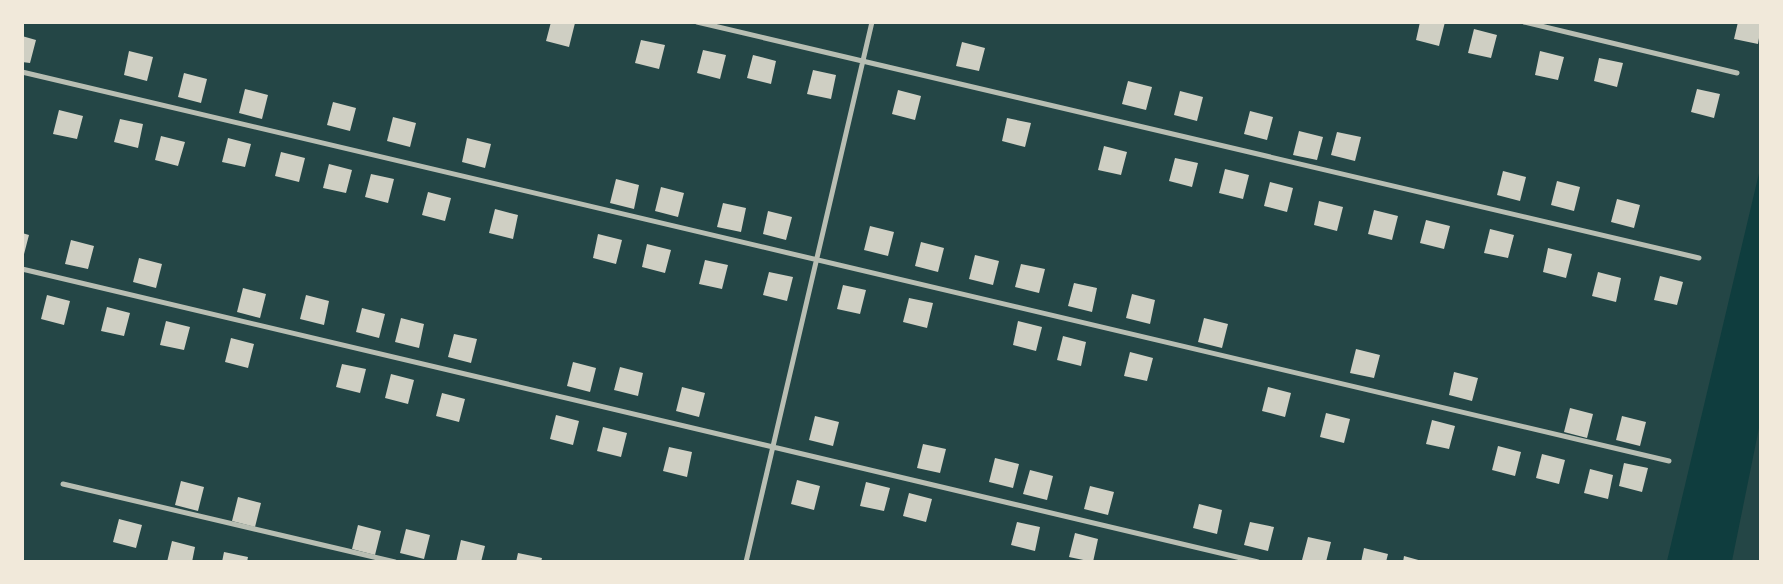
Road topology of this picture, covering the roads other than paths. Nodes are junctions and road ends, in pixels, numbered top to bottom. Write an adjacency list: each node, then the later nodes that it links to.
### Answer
1 (697, 22): 4 (street)
2 (872, 22): 4 (street)
3 (1524, 22): 6 (street)
4 (863, 61): 7 (street); 8 (street)
5 (22, 72): 7 (street)
6 (1737, 74)
7 (816, 258): 10 (street); 11 (street)
8 (1699, 258)
9 (22, 269): 10 (street)
10 (773, 446): 14 (street); 15 (street)
11 (1669, 461)
12 (62, 484): 13 (street)
13 (395, 562)
14 (746, 562)
15 (1258, 562)

